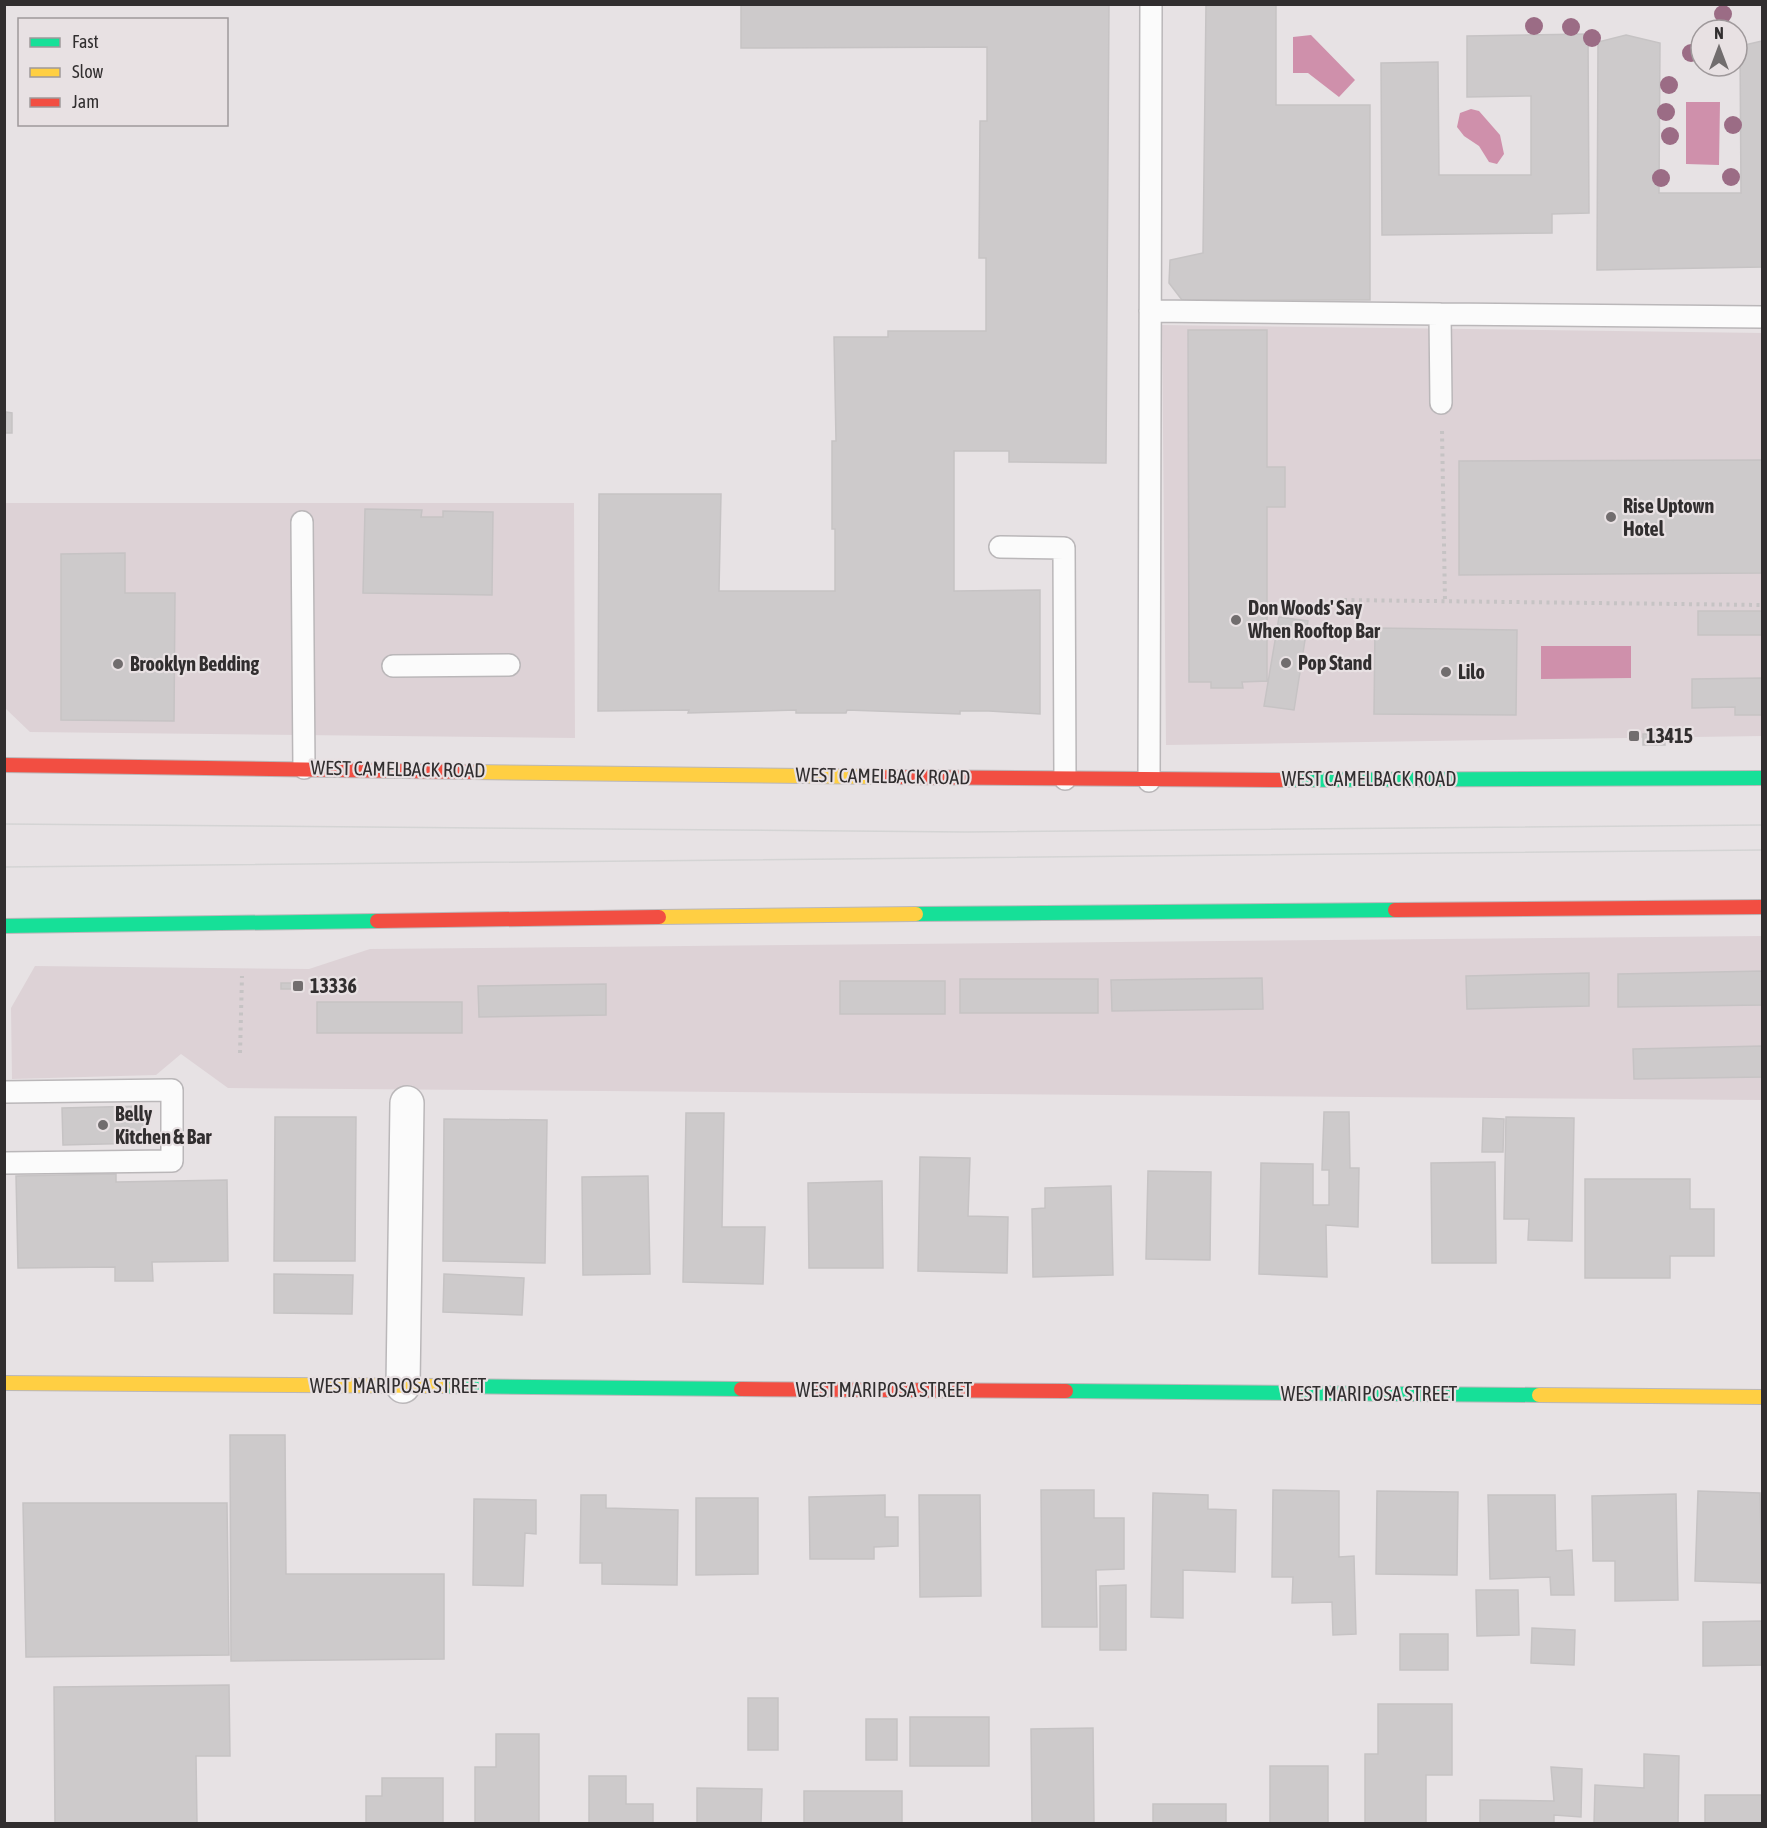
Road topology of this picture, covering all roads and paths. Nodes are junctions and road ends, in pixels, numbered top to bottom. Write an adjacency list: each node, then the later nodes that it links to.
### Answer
1 (1151, 4): 2 (lane)
2 (1150, 311): 3 (lane); 17 (lane)
3 (1440, 314): 4 (lane); 5 (lane)
4 (1762, 317)
5 (1442, 403): 9 (path)
6 (302, 522): 14 (lane)
7 (1000, 547): 16 (lane)
8 (1344, 600): 9 (path)
9 (1445, 601): 10 (path)
10 (1762, 605)
11 (509, 665): 12 (lane)
12 (393, 666)
13 (4, 765): 14 (main road, WEST CAMELBACK ROAD)
14 (304, 768): 16 (main road, WEST CAMELBACK ROAD)
15 (1762, 778): 17 (main road, WEST CAMELBACK ROAD)
16 (1065, 779): 17 (main road, WEST CAMELBACK ROAD)
17 (1149, 781)
18 (1762, 907): 19 (main road)
19 (4, 926)
20 (242, 976): 21 (path)
21 (240, 1053)
22 (4, 1092): 24 (lane)
23 (407, 1102): 26 (street)
24 (4, 1163)
25 (4, 1383): 26 (main road, WEST MARIPOSA STREET)
26 (403, 1386): 27 (main road, WEST MARIPOSA STREET)
27 (1762, 1397)

